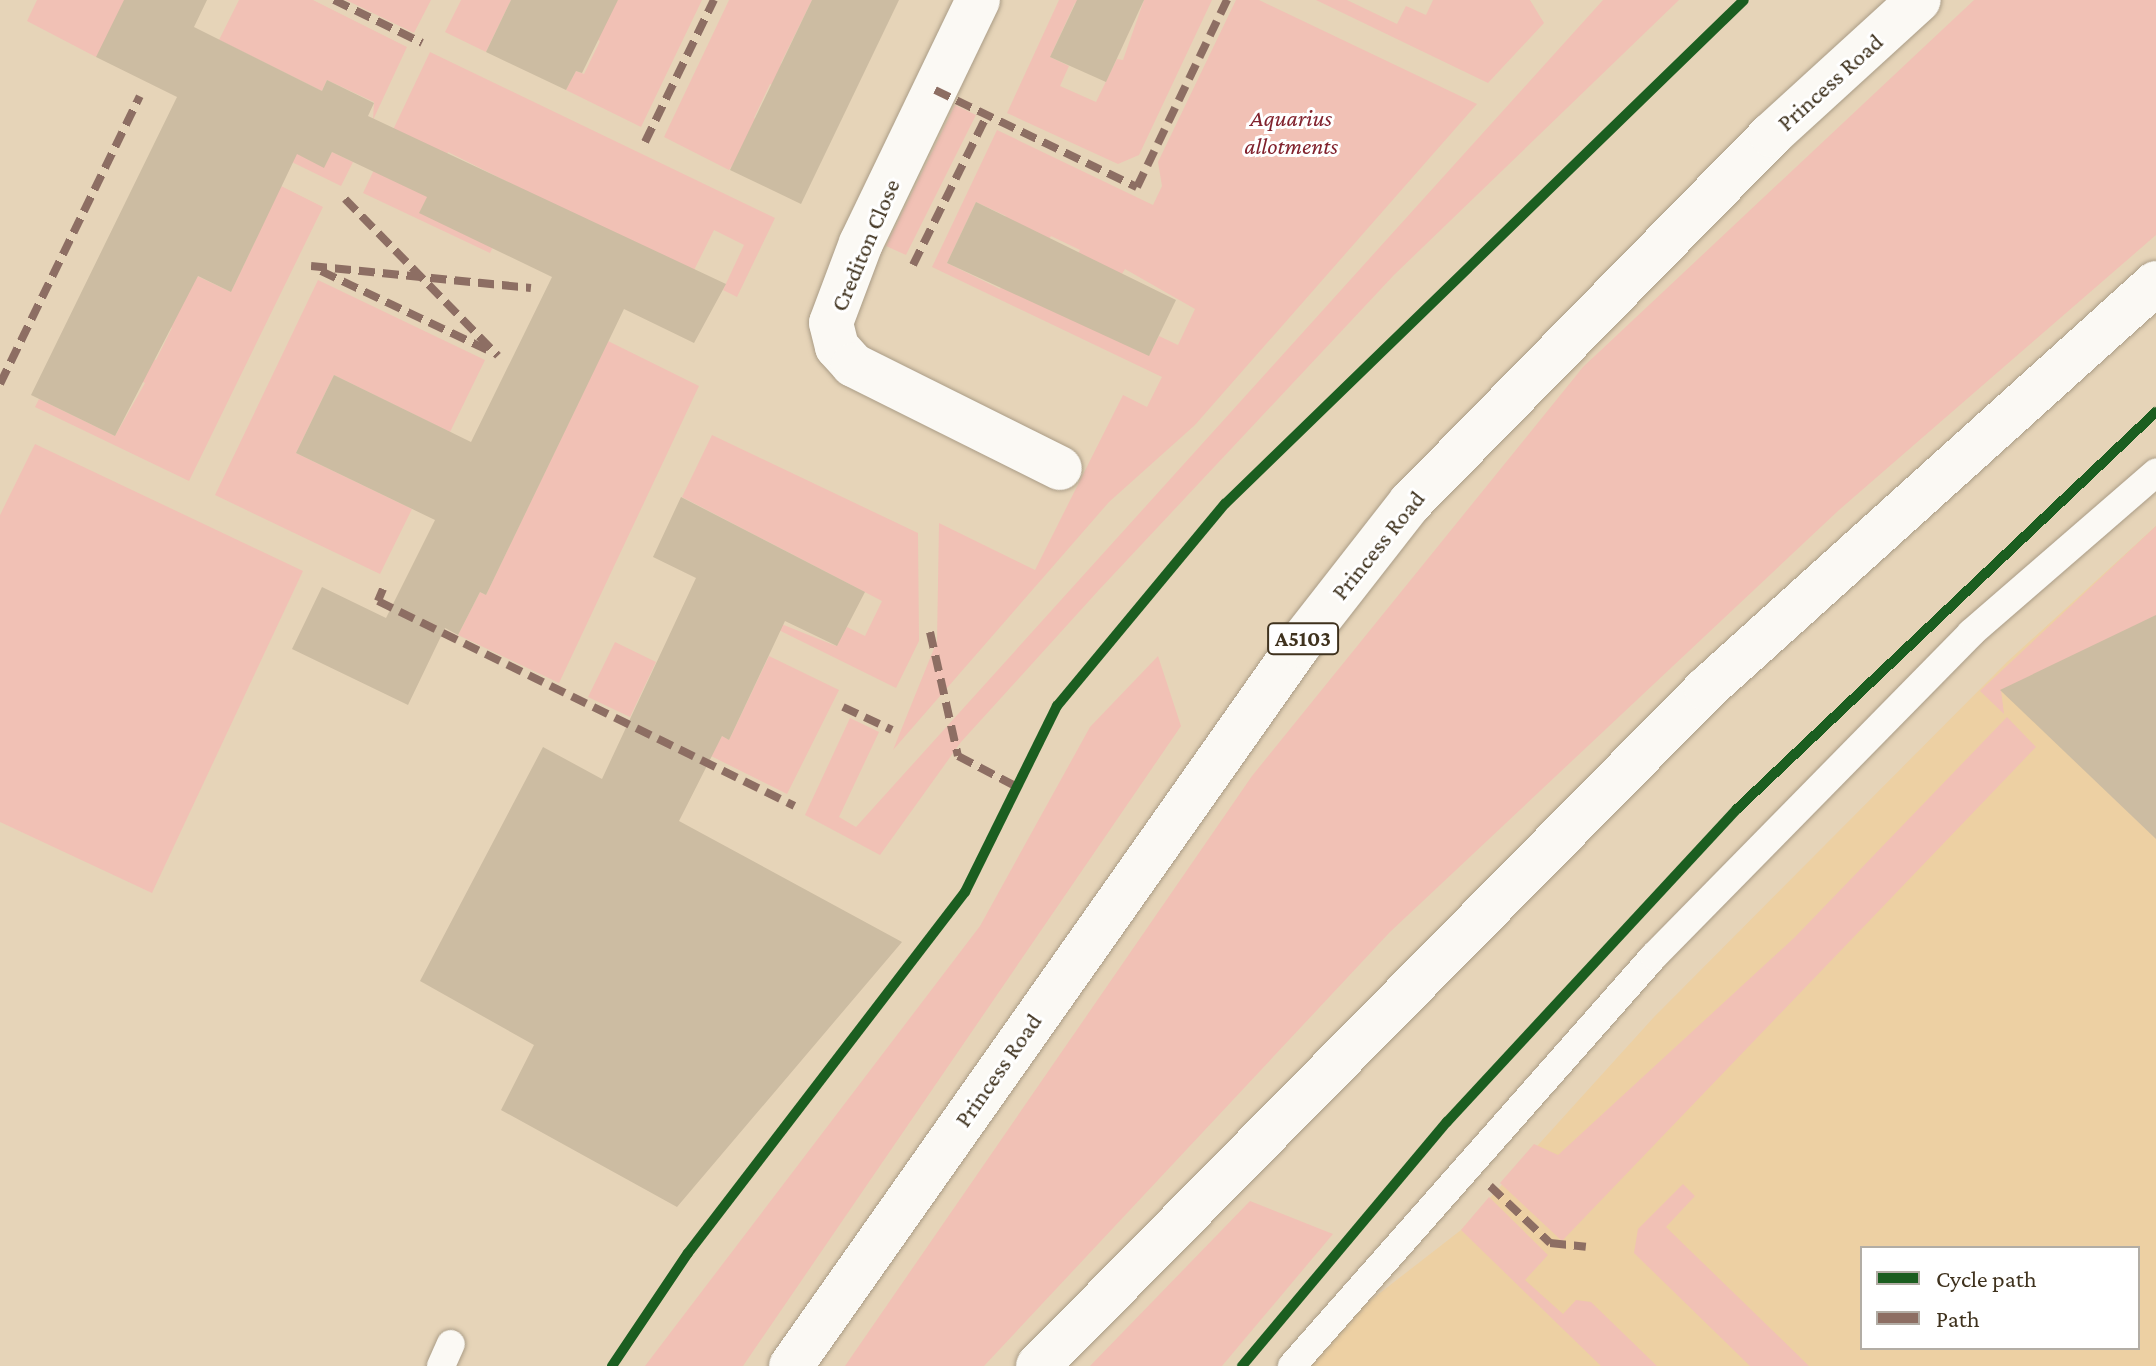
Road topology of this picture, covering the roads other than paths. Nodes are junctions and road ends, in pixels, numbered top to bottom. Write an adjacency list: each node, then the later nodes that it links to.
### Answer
1 (978, 0): 4 (main road, Crediton Close)
2 (1919, 0): 6 (main road, Princess Road / A5103)
3 (2156, 283): 7 (main road)
4 (1060, 468)
5 (2156, 473): 8 (lane)
6 (791, 1366)
7 (1038, 1366)
8 (1292, 1366)

